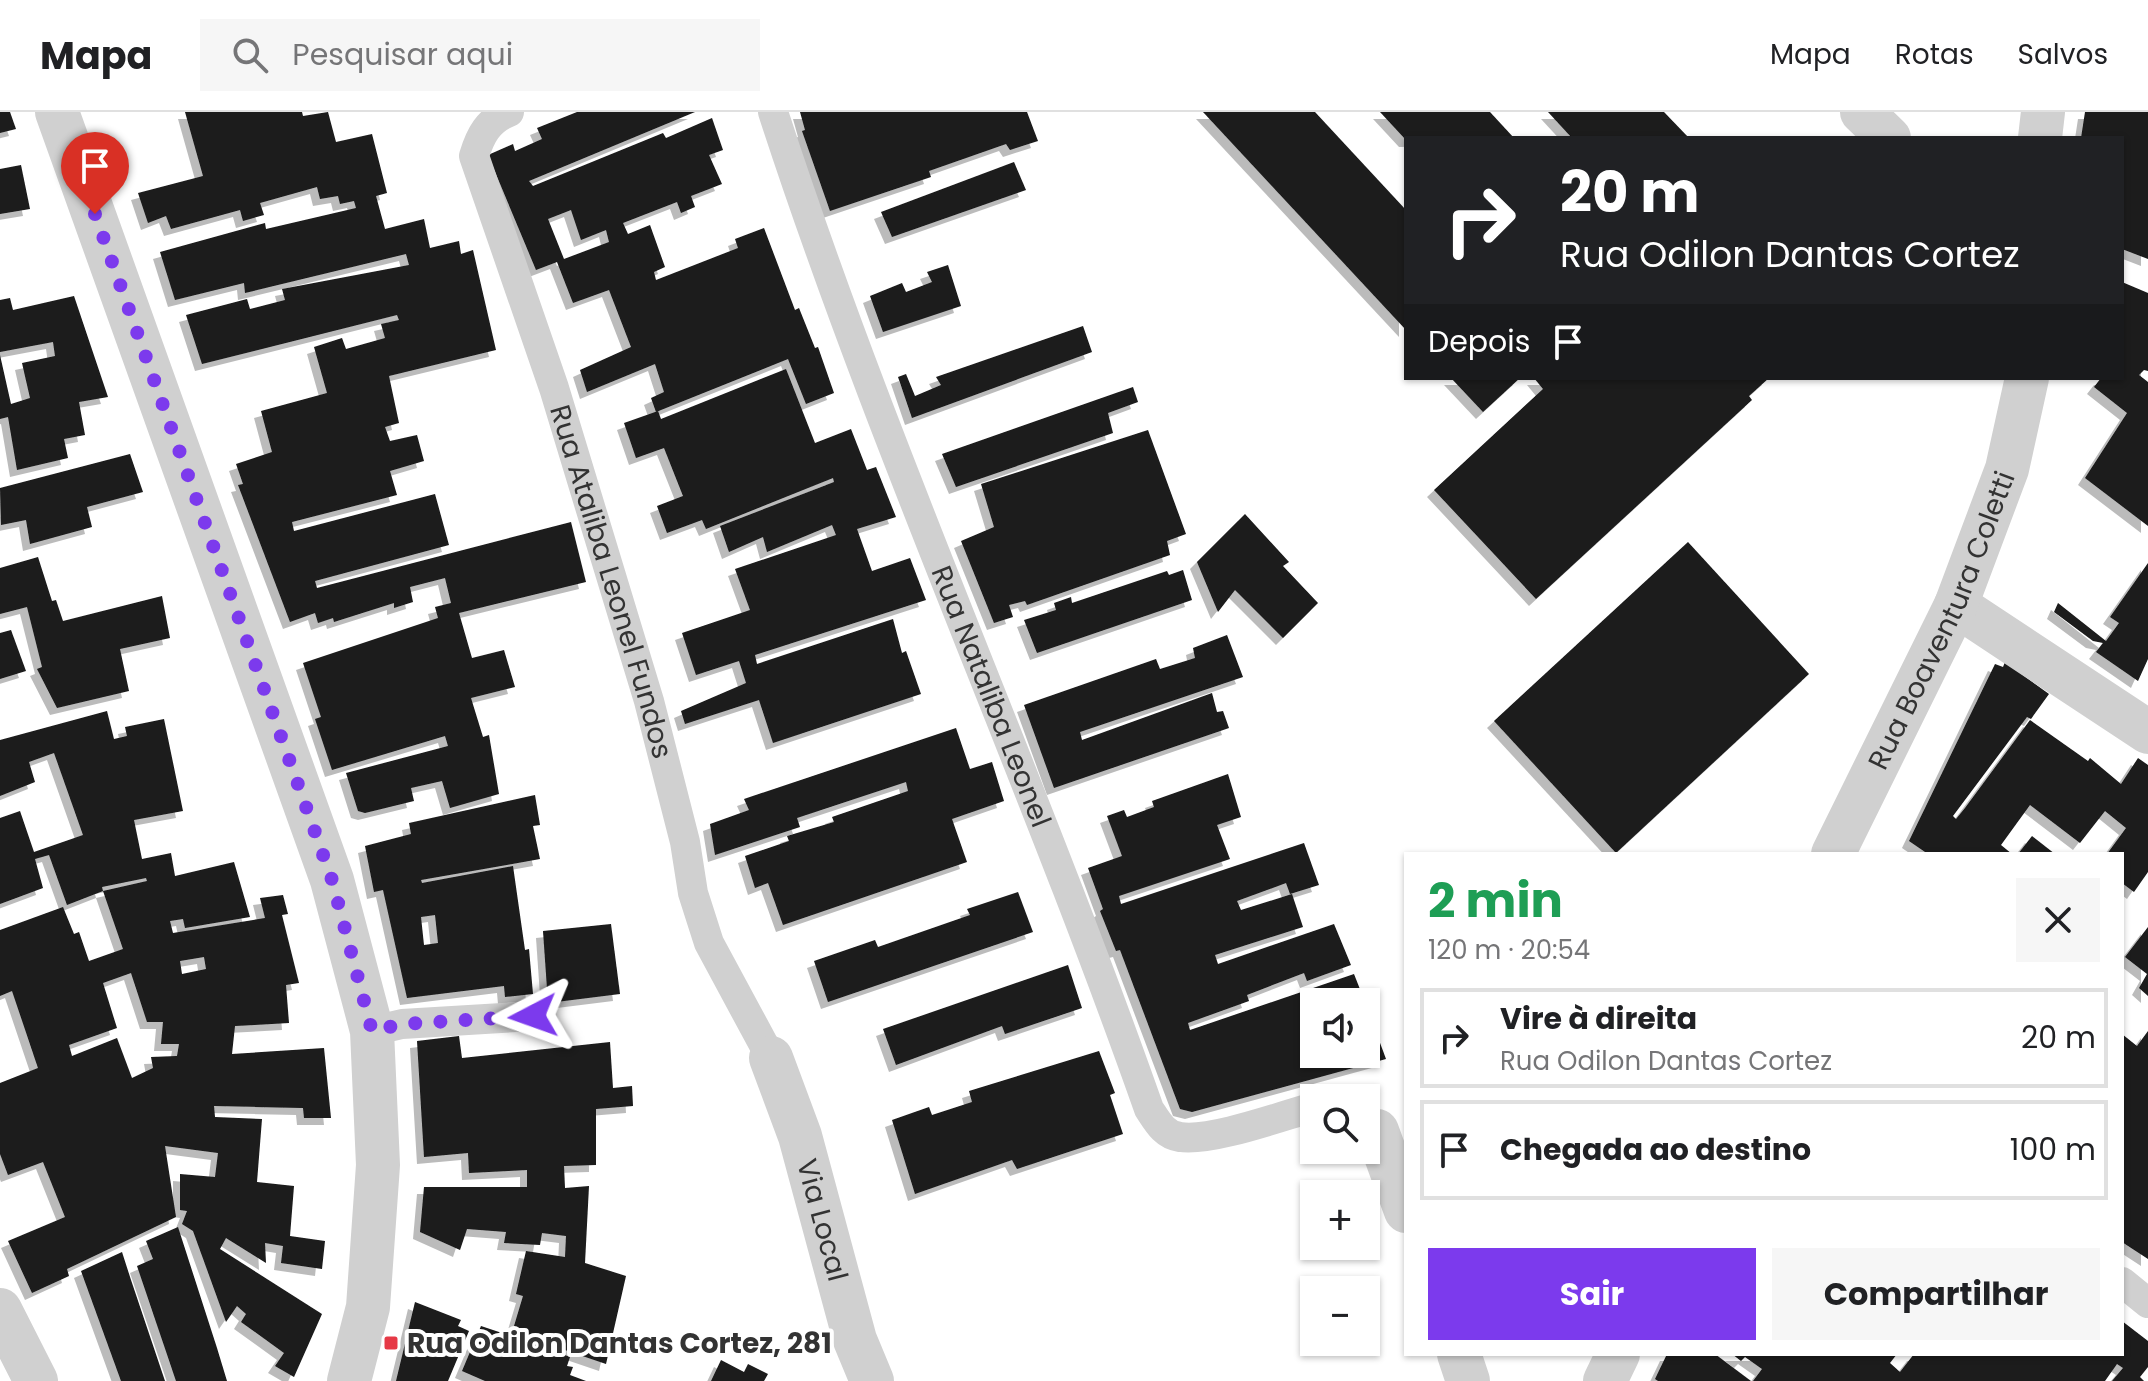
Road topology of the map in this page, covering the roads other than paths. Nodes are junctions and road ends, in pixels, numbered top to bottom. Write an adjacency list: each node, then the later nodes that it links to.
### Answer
1 (57, 112): 13 (street)
2 (773, 112): 15 (lane, Rua Nataliba Leonel)
3 (1862, 112): 6 (street)
4 (2043, 112): 7 (street)
5 (499, 114): 14 (lane, Rua Ataliba Leonel Fundos)
6 (1887, 136)
7 (2040, 136)
8 (2027, 380): 9 (street, Rua Boaventura Coletti)
9 (1956, 605): 10 (street); 11 (street, Rua Boaventura Coletti)
10 (2148, 732)
11 (1834, 852)
12 (533, 1016): 13 (lane)
13 (372, 1031): 24 (street)
14 (771, 1058): 25 (street, Via Local)
15 (1300, 1111)
16 (1380, 1146): 17 (street)
17 (1404, 1206)
18 (2124, 1284): 19 (lane)
19 (2148, 1303)
20 (0, 1310): 23 (street)
21 (1460, 1356): 26 (street)
22 (1617, 1356): 27 (street)
23 (36, 1381)
24 (349, 1381)
25 (872, 1381)
26 (1468, 1381)
27 (1605, 1381)

